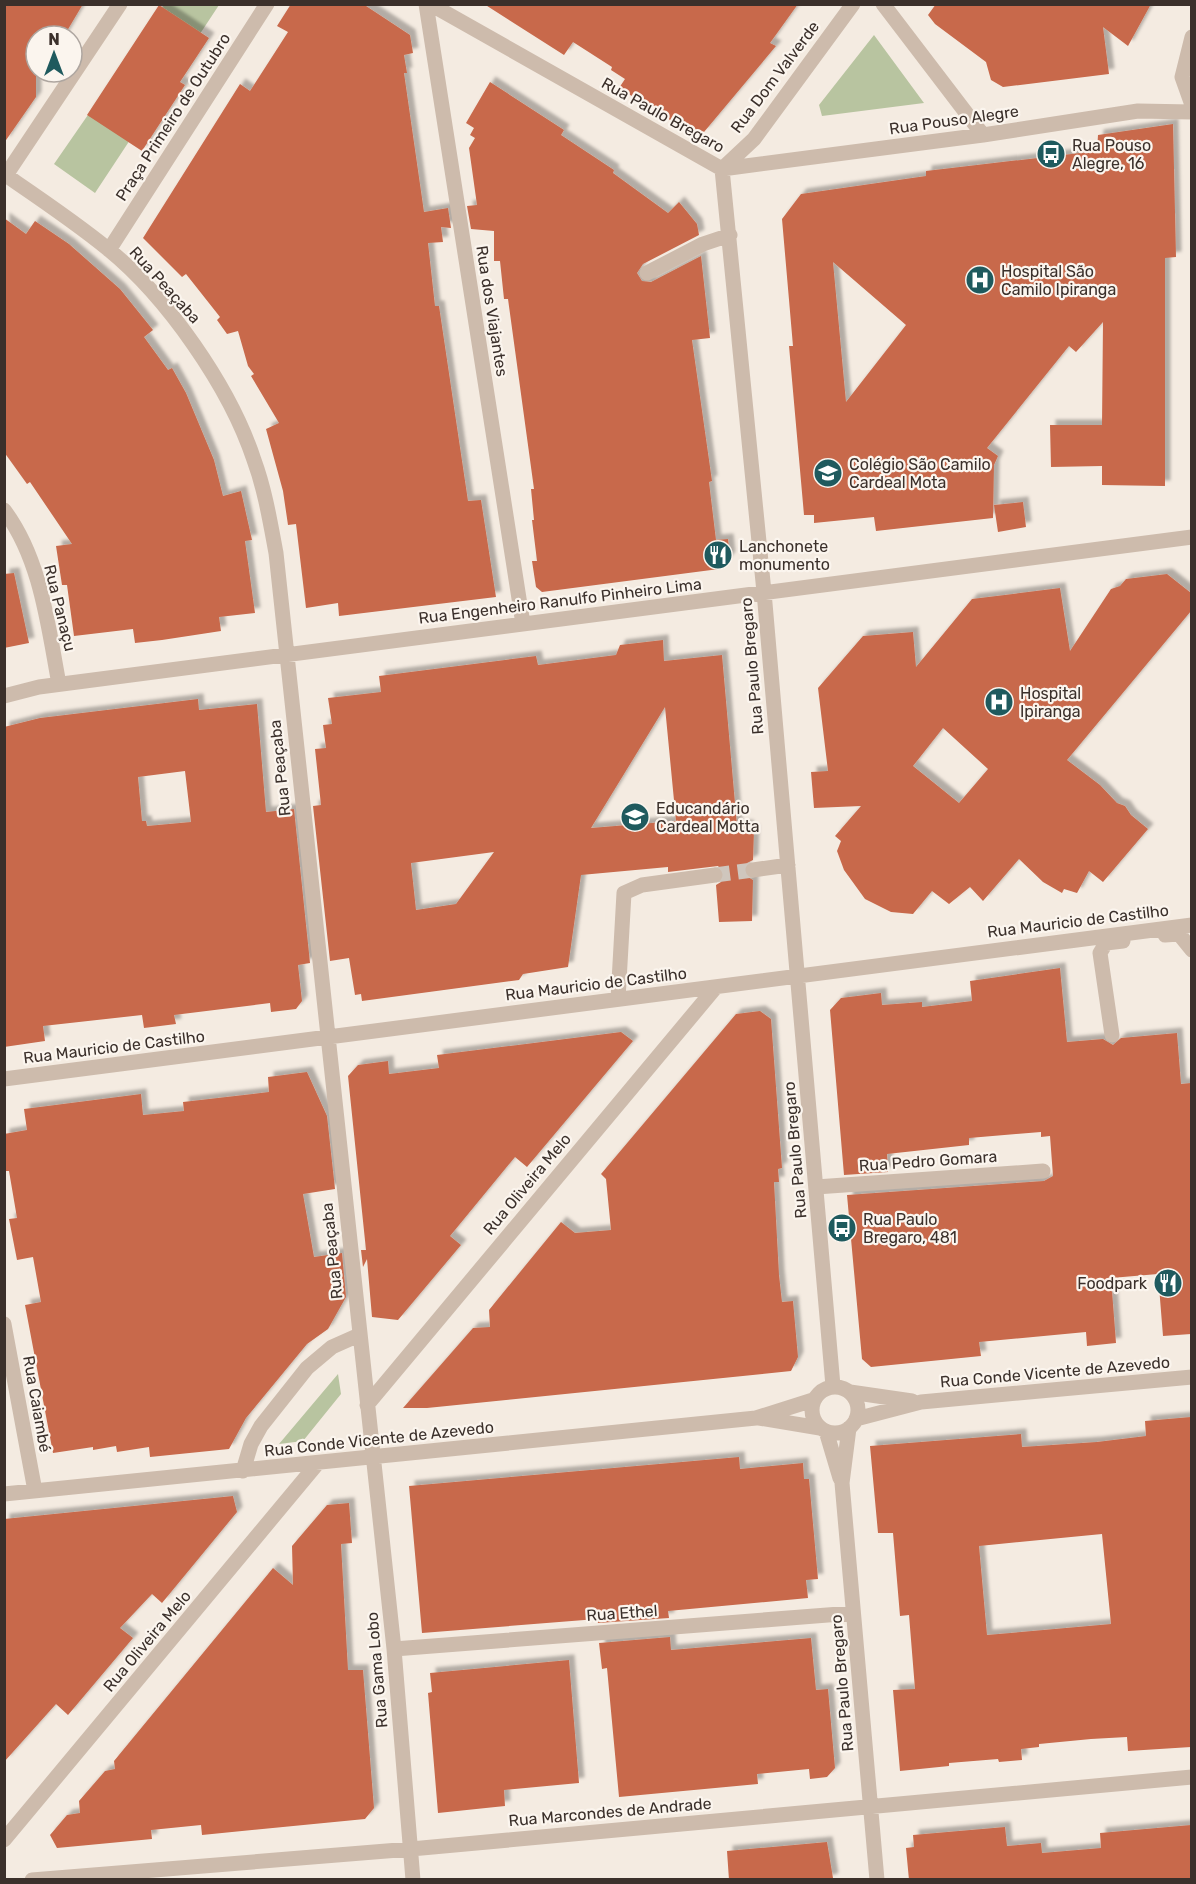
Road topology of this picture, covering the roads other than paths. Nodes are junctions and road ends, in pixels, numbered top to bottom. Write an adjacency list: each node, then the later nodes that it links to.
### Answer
1 (120, 4): 11 (street)
2 (267, 4): 13 (street, Praça Primeiro de Outubro)
3 (428, 4): 10 (street, Rua Paulo Bregaro); 18 (street, Rua dos Viajantes)
4 (853, 4): 10 (street, Rua Dom Valverde)
5 (883, 4): 9 (street)
6 (1191, 37): 7 (street)
7 (1191, 105)
8 (1191, 112): 9 (street, Rua Pouso Alegre)
9 (983, 135): 10 (street, Rua Pouso Alegre)
10 (722, 169): 12 (street, Rua Paulo Bregaro)
11 (5, 174): 13 (street, Rua Peaçaba)
12 (730, 236): 14 (street); 17 (street, Rua Paulo Bregaro)
13 (108, 250): 19 (street, Rua Peaçaba)
14 (647, 273)
15 (4, 510): 20 (street, Rua Panaçu)
16 (1191, 537): 17 (street, Rua Engenheiro Ranulfo Pinheiro Lima)
17 (764, 592): 18 (street, Rua Engenheiro Ranulfo Pinheiro Lima); 22 (street, Rua Paulo Bregaro)
18 (523, 624): 19 (street, Rua Engenheiro Ranulfo Pinheiro Lima)
19 (286, 655): 20 (street, Rua Engenheiro Ranulfo Pinheiro Lima); 31 (street, Rua Peaçaba)
20 (59, 684): 21 (street, Rua Engenheiro Ranulfo Pinheiro Lima)
21 (4, 696)
22 (788, 865): 23 (street); 27 (street, Rua Paulo Bregaro)
23 (753, 870)
24 (715, 875): 29 (street)
25 (1191, 925): 27 (street, Rua Mauricio de Castilho)
26 (1191, 950): 30 (street)
27 (798, 976): 28 (street, Rua Mauricio de Castilho); 34 (street, Rua Paulo Bregaro)
28 (716, 987): 29 (street, Rua Mauricio de Castilho); 42 (street, Rua Oliveira Melo)
29 (618, 999): 31 (street, Rua Mauricio de Castilho)
30 (1112, 1035)
31 (327, 1037): 32 (street, Rua Mauricio de Castilho); 36 (street, Rua Peaçaba)
32 (4, 1079)
33 (1043, 1171): 34 (street, Rua Pedro Gomara)
34 (816, 1187): 38 (street, Rua Paulo Bregaro)
35 (4, 1324): 50 (street, Rua Caiambé)
36 (359, 1335): 42 (street, Rua Peaçaba); 48 (street)
37 (1191, 1377): 41 (street, Rua Conde Vicente de Azevedo)
38 (833, 1386): 39 (street); 40 (street)
39 (850, 1392): 41 (street, Rua Conde Vicente de Azevedo); 44 (street)
40 (813, 1400): 43 (street, Rua Conde Vicente de Azevedo); 45 (street)
41 (921, 1402): 44 (street, Rua Conde Vicente de Azevedo)
42 (367, 1405): 46 (street, Rua Peaçaba)
43 (756, 1418): 45 (street, Rua Conde Vicente de Azevedo); 46 (street, Rua Conde Vicente de Azevedo)
44 (852, 1424): 45 (street); 49 (street, Rua Paulo Bregaro)
45 (823, 1429): 49 (street, Rua Paulo Bregaro)
46 (374, 1458): 47 (street, Rua Conde Vicente de Azevedo); 53 (street, Rua Gama Lobo)
47 (317, 1464): 48 (street, Rua Conde Vicente de Azevedo); 56 (street, Rua Oliveira Melo)
48 (243, 1472): 50 (street, Rua Conde Vicente de Azevedo)
49 (842, 1483): 52 (street, Rua Paulo Bregaro)
50 (35, 1491): 51 (street, Rua Conde Vicente de Azevedo)
51 (4, 1494)
52 (853, 1613): 53 (street, Rua Ethel); 55 (street, Rua Paulo Bregaro)
53 (394, 1649): 57 (street, Rua Gama Lobo)
54 (1191, 1777): 55 (street, Rua Marcondes de Andrade)
55 (871, 1806): 57 (street, Rua Marcondes de Andrade); 60 (street, Rua Paulo Bregaro)
56 (4, 1840)
57 (411, 1849): 58 (street, Rua Marcondes de Andrade); 59 (street, Rua Gama Lobo)
58 (32, 1880)
59 (413, 1880)
60 (877, 1880)

